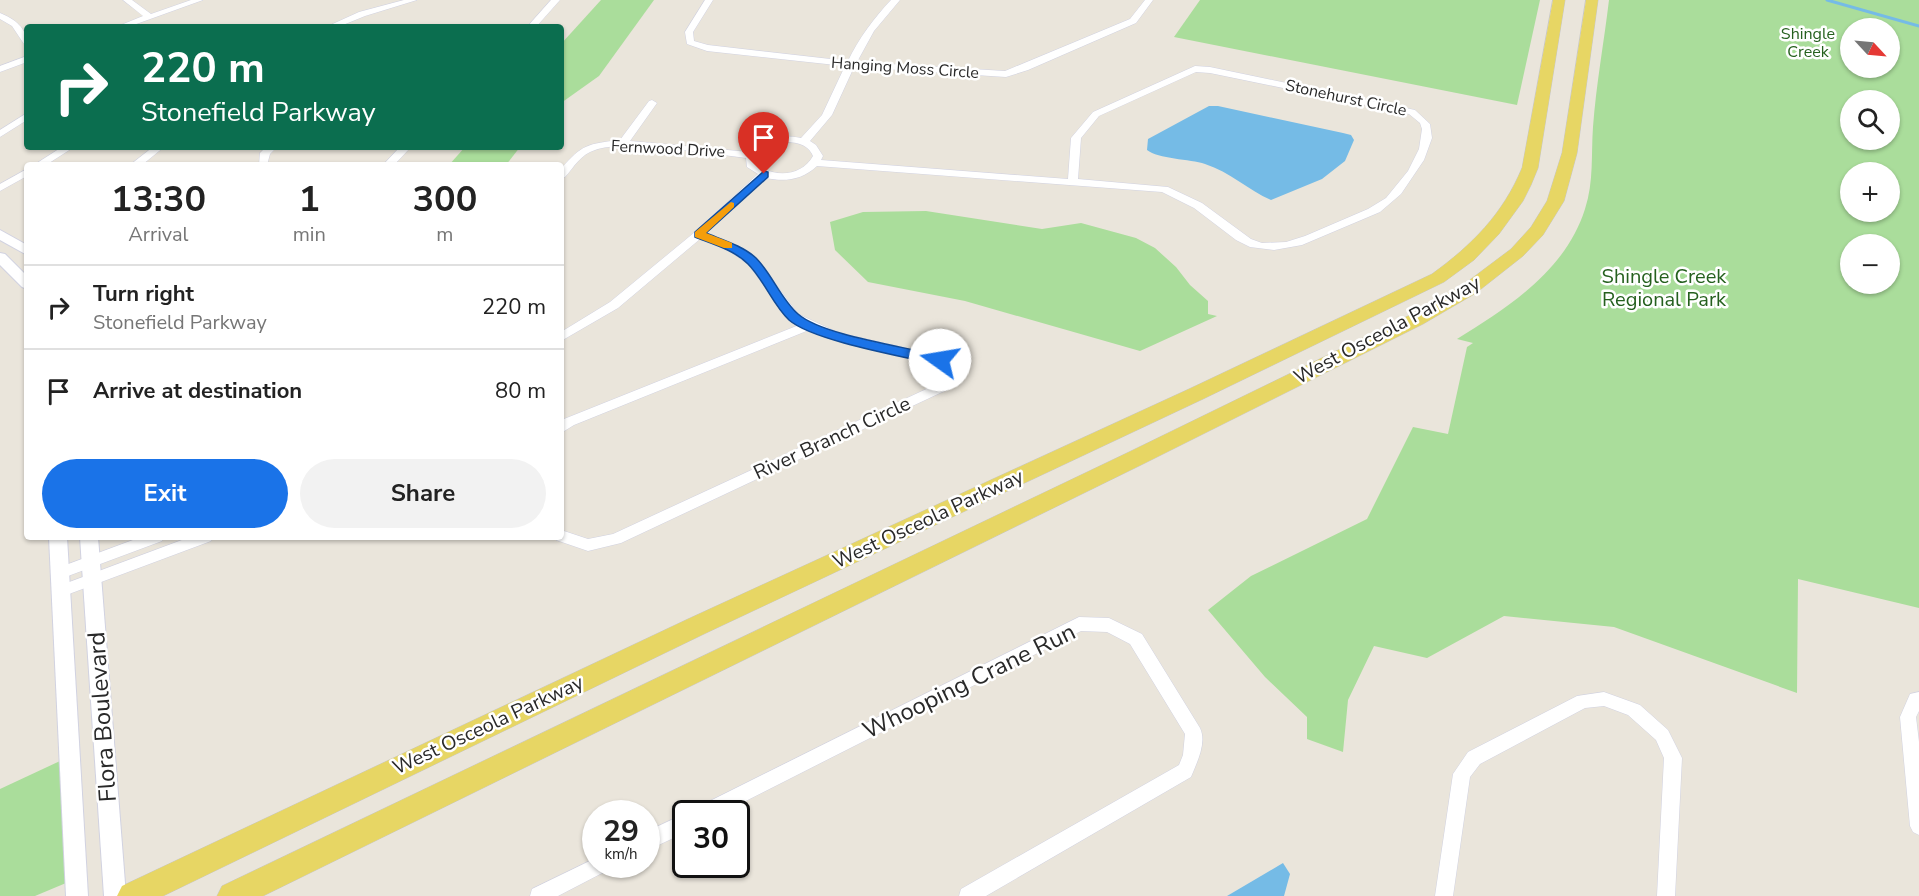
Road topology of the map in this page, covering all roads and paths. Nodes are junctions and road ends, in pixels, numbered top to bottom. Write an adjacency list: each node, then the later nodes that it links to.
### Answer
1 (127, 0): 11 (street)
2 (199, 0): 11 (street)
3 (413, 0): 13 (street)
4 (556, 0): 14 (street)
5 (709, 0): 17 (street, Hanging Moss Circle)
6 (896, 0): 17 (street)
7 (1149, 0): 17 (street, Hanging Moss Circle)
8 (1592, 0): 59 (main road, West Osceola Parkway)
9 (1557, 9): 58 (main road, West Osceola Parkway)
10 (0, 16): 15 (street)
11 (150, 17): 12 (street)
12 (129, 24)
13 (337, 24)
14 (534, 24)
15 (24, 38)
16 (24, 60): 18 (street)
17 (851, 64): 22 (street)
18 (0, 69)
19 (652, 103): 23 (street)
20 (24, 118): 21 (street)
21 (0, 134)
22 (803, 141): 27 (street); 31 (street)
23 (623, 143): 27 (street, Fernwood Drive); 32 (street, Fernwood Drive)
24 (64, 150): 28 (street)
25 (155, 150): 29 (street)
26 (403, 150): 30 (street)
27 (751, 155): 34 (street)
28 (44, 162)
29 (139, 162)
30 (391, 162)
31 (815, 163): 34 (street); 35 (street, Stonehurst Circle)
32 (564, 172)
33 (24, 174): 36 (street)
34 (764, 174): 38 (street)
35 (1073, 181): 35 (street, Stonehurst Circle)
36 (0, 188)
37 (0, 234): 39 (street)
38 (699, 234): 42 (street, River Branch Circle); 43 (street)
39 (24, 249)
40 (0, 257): 41 (street)
41 (24, 281)
42 (808, 325): 44 (street); 45 (street, River Branch Circle)
43 (564, 335)
44 (564, 426)
45 (564, 537)
46 (58, 540): 51 (street, Flora Boulevard)
47 (89, 540): 50 (street, Flora Boulevard)
48 (152, 540): 50 (street)
49 (196, 540): 50 (street)
50 (91, 571): 51 (street); 57 (street, Flora Boulevard)
51 (61, 582): 56 (street, Flora Boulevard)
52 (1919, 699): 54 (street)
53 (730, 800): 61 (street, Whooping Crane Run)
54 (1919, 826)
55 (582, 874): 60 (street)
56 (77, 896)
57 (116, 896)
58 (132, 896)
59 (232, 896)
60 (538, 896)
61 (968, 896)
62 (1444, 896): 63 (street)
63 (1666, 896)

